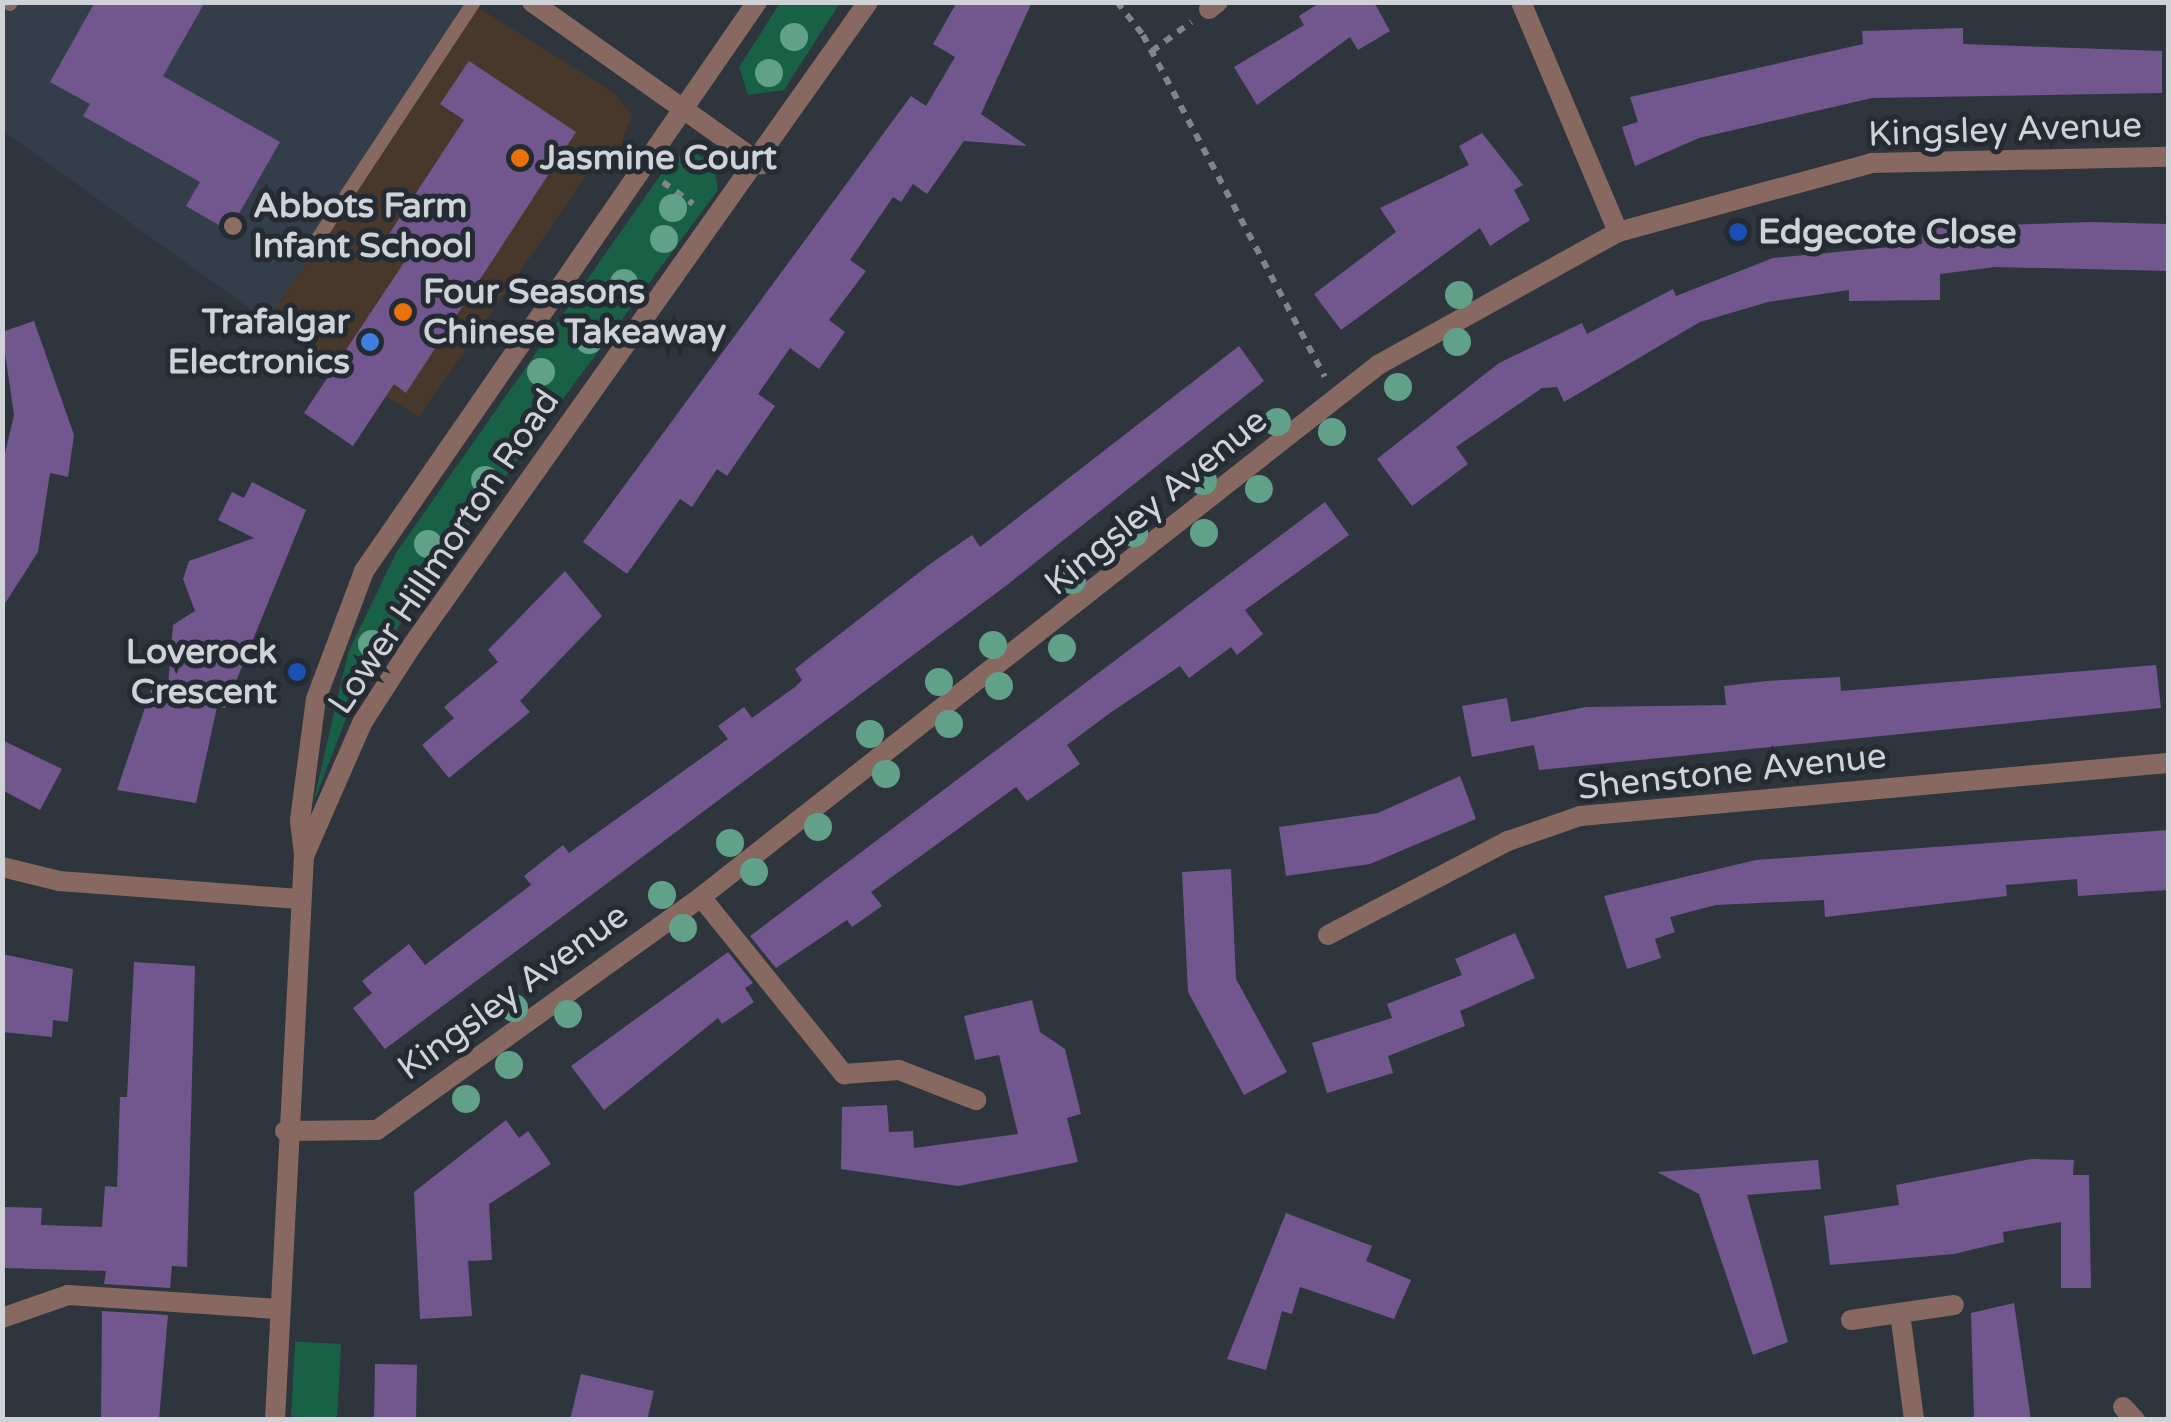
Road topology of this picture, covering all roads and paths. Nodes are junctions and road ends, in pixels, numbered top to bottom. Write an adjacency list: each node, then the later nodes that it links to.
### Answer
1 (474, 2): 15 (lane)
2 (532, 2): 9 (street)
3 (757, 2): 9 (street, Lower Hillmorton Road)
4 (868, 2): 11 (street, Lower Hillmorton Road)
5 (1117, 2): 8 (path)
6 (1521, 2): 14 (street)
7 (1214, 6): 8 (path)
8 (1152, 50): 16 (path)
9 (685, 111): 11 (street); 12 (street, Lower Hillmorton Road)
10 (2168, 157): 14 (street, Kingsley Avenue)
11 (761, 164): 13 (street, Lower Hillmorton Road)
12 (642, 166): 13 (path); 18 (street, Lower Hillmorton Road)
13 (717, 222): 18 (street, Lower Hillmorton Road)
14 (1618, 232): 16 (street, Kingsley Avenue)
15 (315, 243)
16 (1336, 398): 20 (street, Kingsley Avenue)
17 (2168, 762): 22 (street, Shenstone Avenue)
18 (304, 856): 21 (street, Lower Hillmorton Road)
19 (2, 867): 21 (street)
20 (701, 897): 23 (street); 24 (street, Kingsley Avenue)
21 (296, 899): 24 (street, Lower Hillmorton Road)
22 (1328, 935)
23 (976, 1100)
24 (285, 1131): 26 (street, Lower Hillmorton Road)
25 (1954, 1305): 27 (street)
26 (278, 1308): 28 (street); 30 (street, Lower Hillmorton Road)
27 (1900, 1313): 29 (street); 31 (street)
28 (2, 1318)
29 (1850, 1320)
30 (275, 1420)
31 (1914, 1420)

